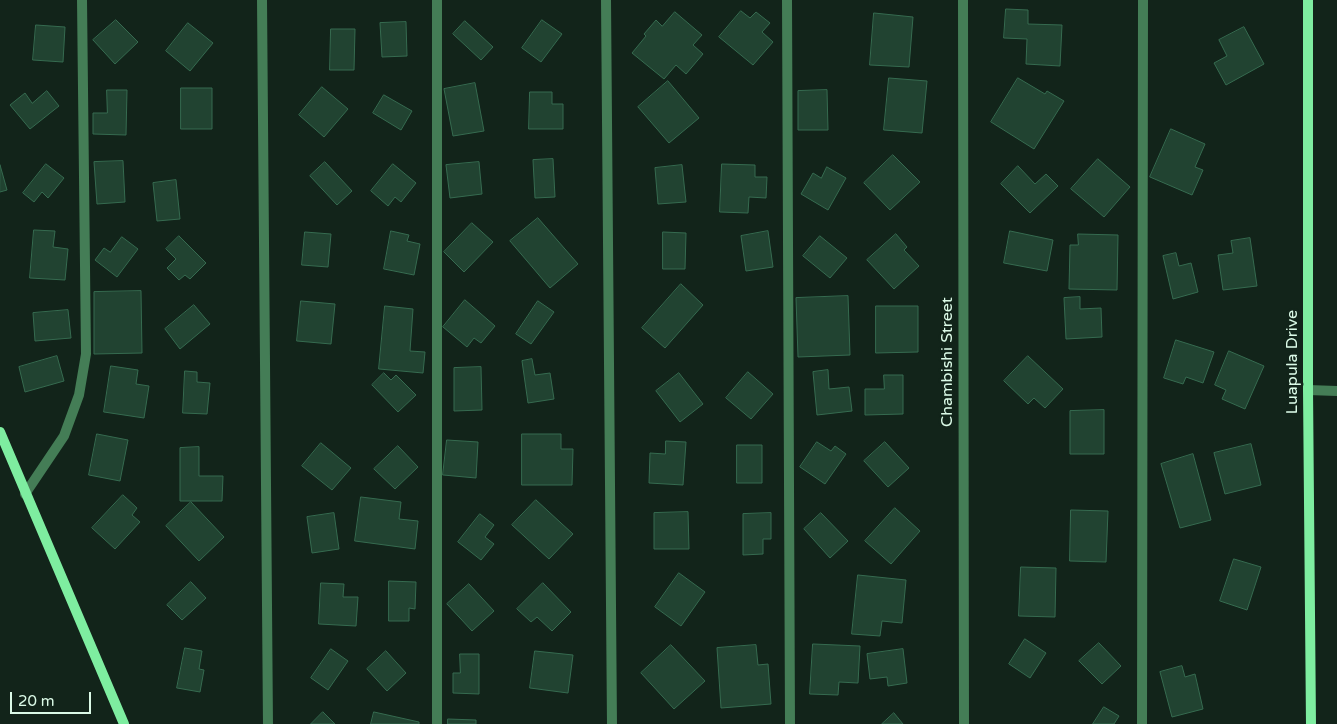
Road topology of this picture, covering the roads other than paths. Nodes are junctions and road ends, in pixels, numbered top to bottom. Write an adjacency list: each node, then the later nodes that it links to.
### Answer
1 (82, 0): 12 (street)
2 (262, 0): 14 (street)
3 (436, 0): 15 (street)
4 (606, 0): 16 (street)
5 (787, 0): 17 (street)
6 (963, 0): 18 (street, Chambishi Street)
7 (1143, 0): 19 (street)
8 (1308, 0): 9 (street, Luapula Drive)
9 (1308, 390): 10 (street); 20 (street, Luapula Drive)
10 (1337, 391)
11 (0, 432): 12 (street)
12 (25, 494): 13 (street)
13 (124, 724)
14 (268, 724)
15 (437, 724)
16 (612, 724)
17 (790, 724)
18 (964, 724)
19 (1142, 724)
20 (1311, 724)

